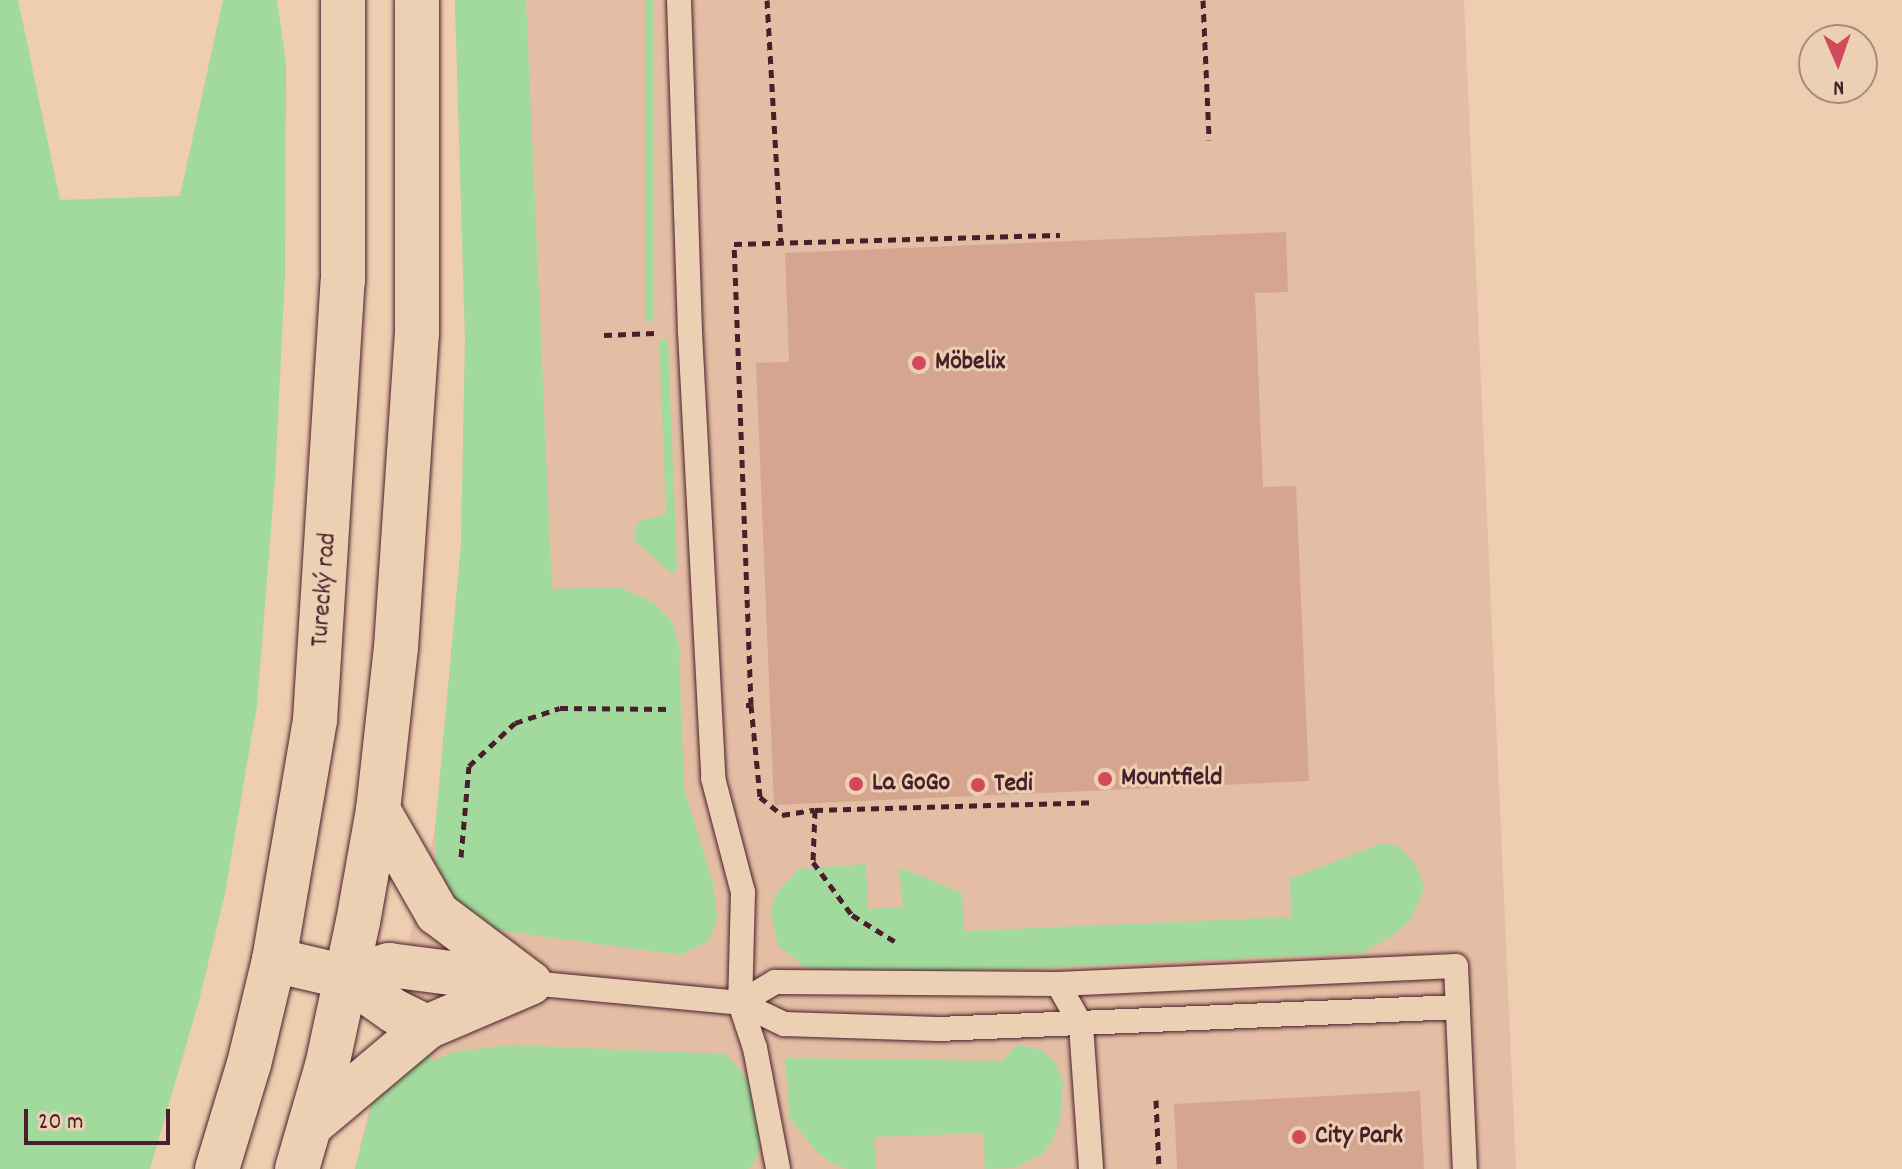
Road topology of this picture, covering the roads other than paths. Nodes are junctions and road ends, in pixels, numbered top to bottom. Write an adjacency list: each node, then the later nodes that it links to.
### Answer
1 (343, 0): 5 (main road, Turecký rad)
2 (417, 0): 4 (main road)
3 (679, 0): 9 (lane)
4 (378, 810): 6 (main road); 7 (main road)
5 (274, 960): 6 (main road); 14 (main road, Turecký rad)
6 (346, 977): 7 (main road); 12 (main road); 13 (main road)
7 (530, 983): 9 (lane); 12 (main road)
8 (1058, 984): 9 (lane); 10 (lane); 11 (lane)
9 (740, 1003): 11 (lane); 16 (lane)
10 (1458, 1007): 11 (lane); 18 (lane)
11 (1081, 1025): 17 (lane)
12 (427, 1027): 13 (main road)
13 (312, 1124): 15 (main road)
14 (217, 1169)
15 (297, 1169)
16 (778, 1169)
17 (1091, 1169)
18 (1465, 1169)

